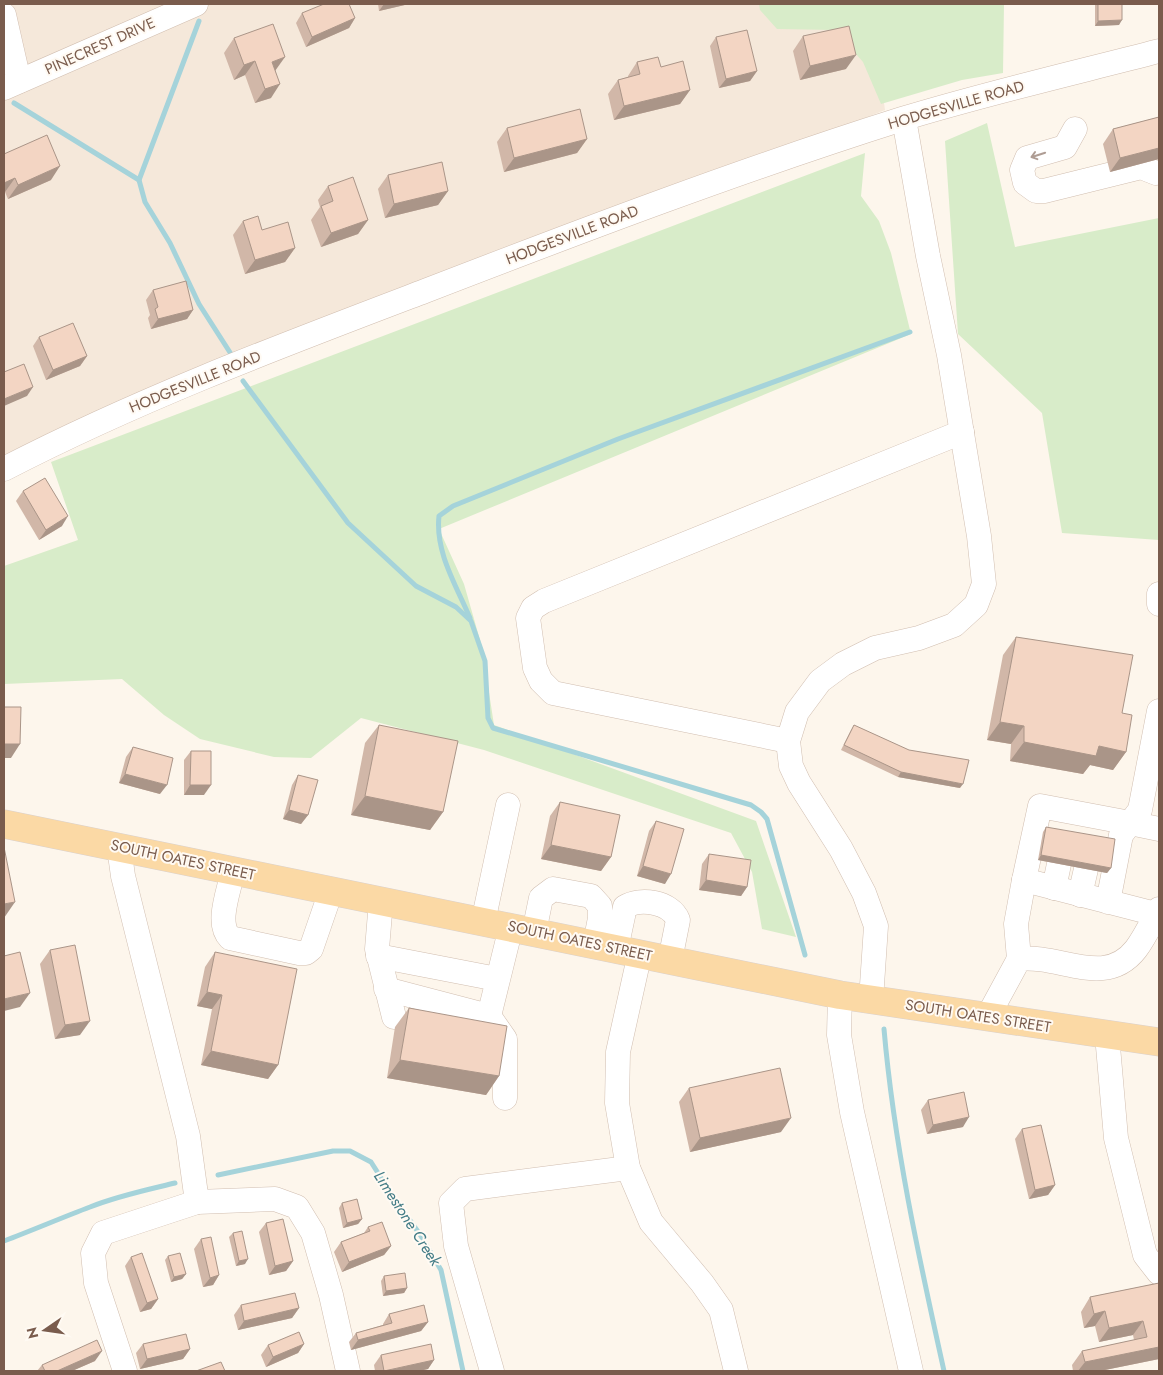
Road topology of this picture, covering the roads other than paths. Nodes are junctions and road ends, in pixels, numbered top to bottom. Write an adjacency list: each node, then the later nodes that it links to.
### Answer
1 (196, 4): 4 (street, PINECREST DRIVE)
2 (4, 15): 4 (street)
3 (1159, 51): 5 (street, HODGESVILLE ROAD)
4 (11, 85)
5 (904, 119): 8 (street); 9 (street, HODGESVILLE ROAD)
6 (1075, 129): 7 (street, one-way to 7)
7 (1156, 173)
8 (962, 432): 13 (street); 13 (street)
9 (4, 469)
10 (1159, 594): 11 (street)
11 (1159, 604)
12 (1159, 711): 17 (street)
13 (788, 741): 42 (street)
14 (508, 805): 33 (street)
15 (1069, 812): 16 (street); 20 (street); 26 (street)
16 (1097, 817): 17 (street); 21 (street)
17 (1130, 823): 19 (street); 31 (street)
18 (4, 824): 22 (main road, SOUTH OATES STREET)
19 (1159, 829)
20 (1064, 836)
21 (1092, 841)
22 (119, 847): 25 (main road, SOUTH OATES STREET); 50 (street)
23 (1059, 864): 27 (street)
24 (1086, 869): 29 (street)
25 (233, 870): 28 (main road, SOUTH OATES STREET); 28 (street)
26 (1024, 880): 27 (street); 37 (street)
27 (1054, 888): 29 (street)
28 (331, 890): 30 (main road, SOUTH OATES STREET)
29 (1080, 895): 31 (street)
30 (381, 901): 33 (main road, SOUTH OATES STREET); 36 (street)
31 (1108, 902): 32 (street)
32 (1158, 911): 37 (street)
33 (483, 922): 34 (main road, SOUTH OATES STREET)
34 (523, 929): 35 (main road, SOUTH OATES STREET); 35 (street); 39 (street)
35 (617, 949): 38 (main road, SOUTH OATES STREET); 38 (street); 49 (street)
36 (378, 956): 39 (street); 40 (street)
37 (1019, 959): 45 (street)
38 (670, 960): 41 (main road, SOUTH OATES STREET)
39 (498, 979): 43 (street)
40 (386, 989): 43 (street); 44 (street)
41 (840, 995): 42 (main road, SOUTH OATES STREET); 56 (street)
42 (871, 1000): 45 (main road, SOUTH OATES STREET)
43 (489, 1016): 48 (street)
44 (394, 1017)
45 (987, 1018): 46 (main road, SOUTH OATES STREET)
46 (1107, 1035): 47 (main road, SOUTH OATES STREET); 51 (street)
47 (1159, 1042)
48 (505, 1098)
49 (628, 1168): 54 (street); 55 (street)
50 (197, 1202): 52 (street); 53 (street)
51 (1159, 1272)
52 (125, 1371)
53 (348, 1371)
54 (492, 1371)
55 (736, 1371)
56 (911, 1371)

